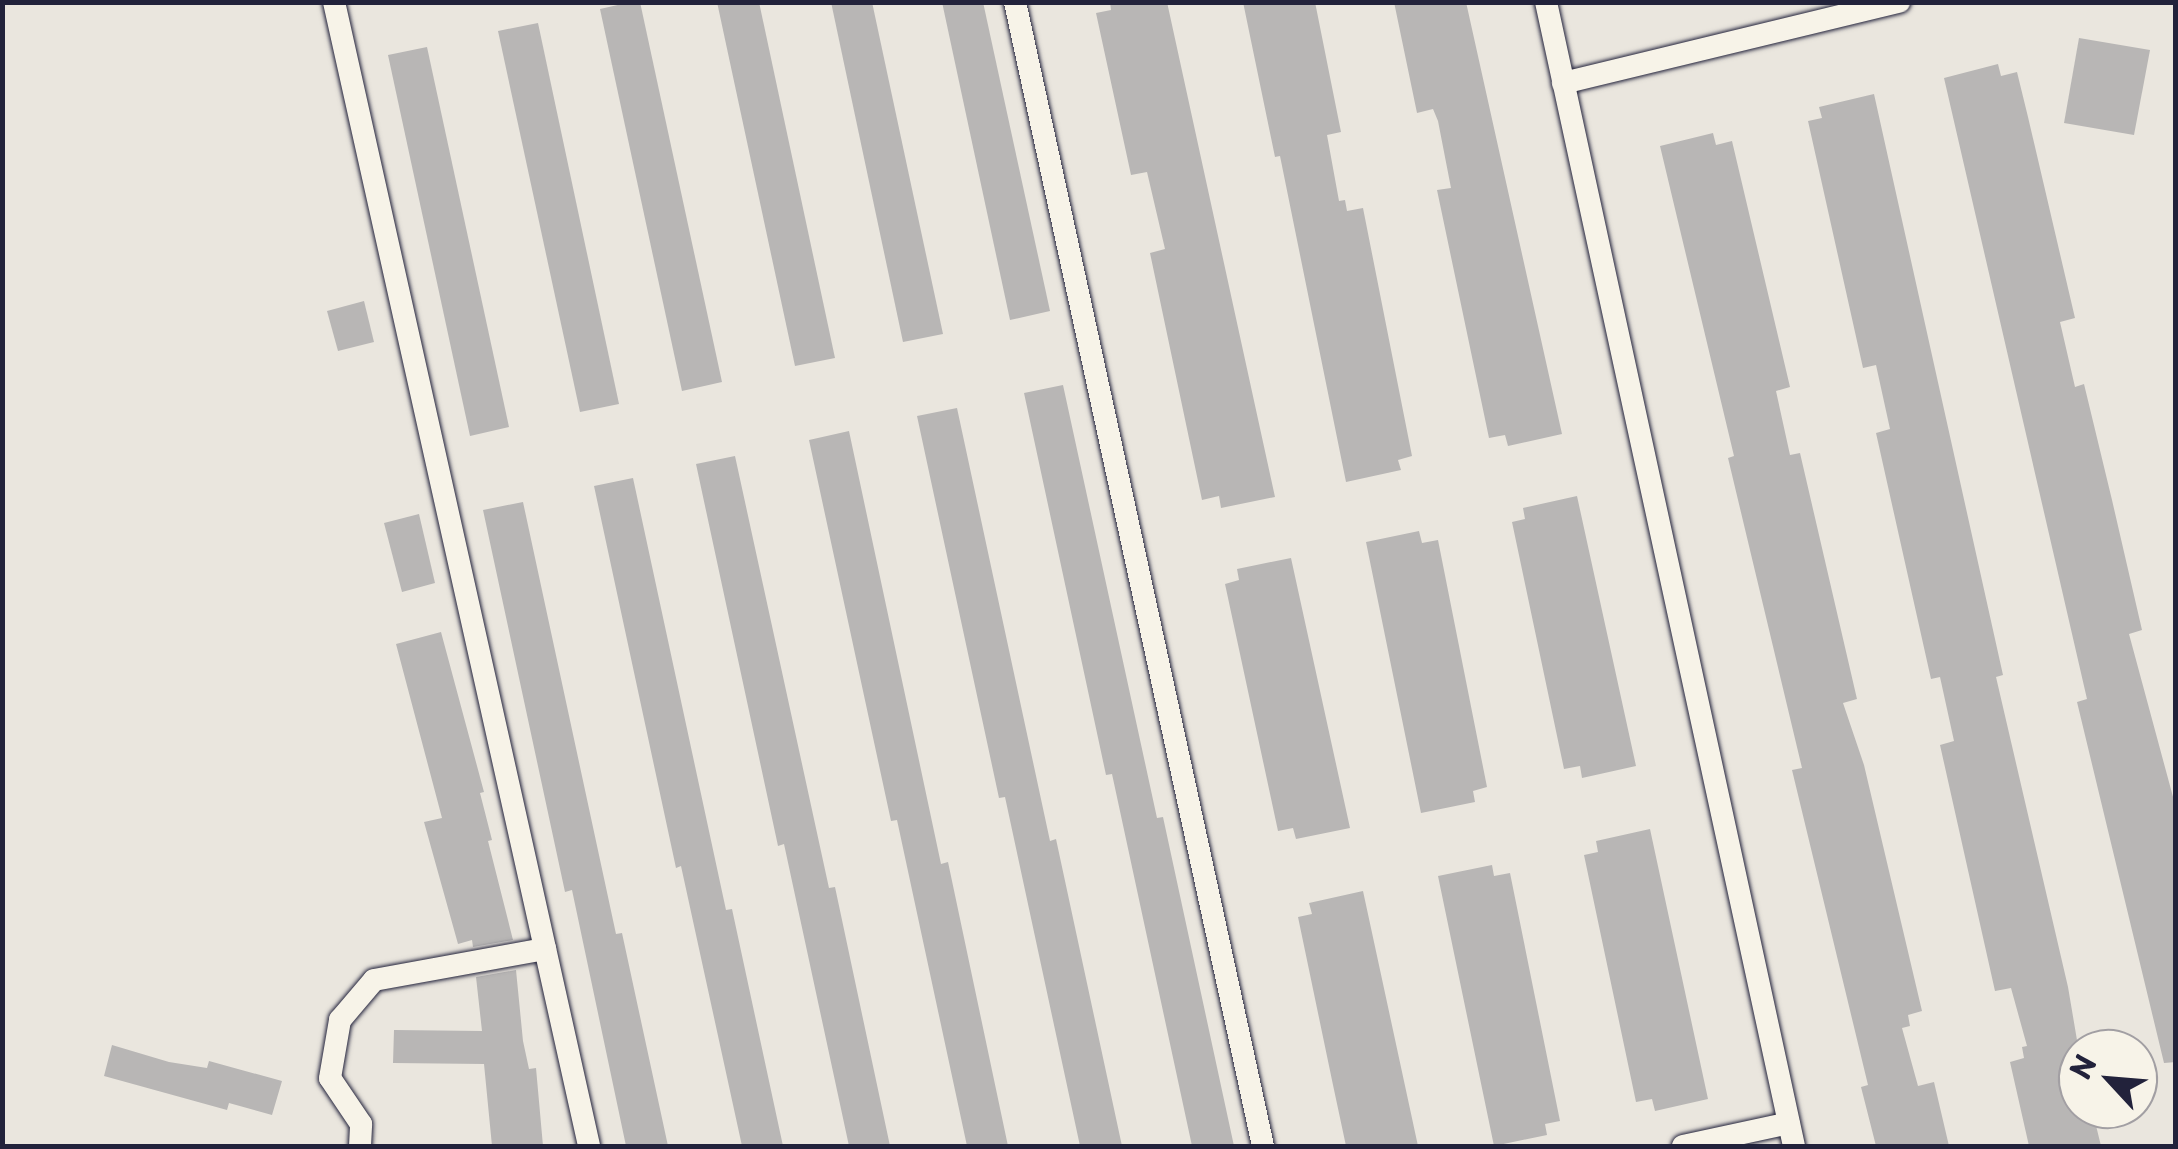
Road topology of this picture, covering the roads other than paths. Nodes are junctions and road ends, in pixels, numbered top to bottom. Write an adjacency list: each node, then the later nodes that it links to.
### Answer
1 (334, 2): 6 (lane)
2 (1015, 2): 10 (lane)
3 (1546, 2): 5 (lane)
4 (1899, 2): 5 (lane)
5 (1563, 83): 7 (lane)
6 (545, 949): 8 (lane); 9 (lane)
7 (1791, 1135): 11 (lane)
8 (360, 1146)
9 (588, 1146)
10 (1263, 1146)
11 (1683, 1146)

